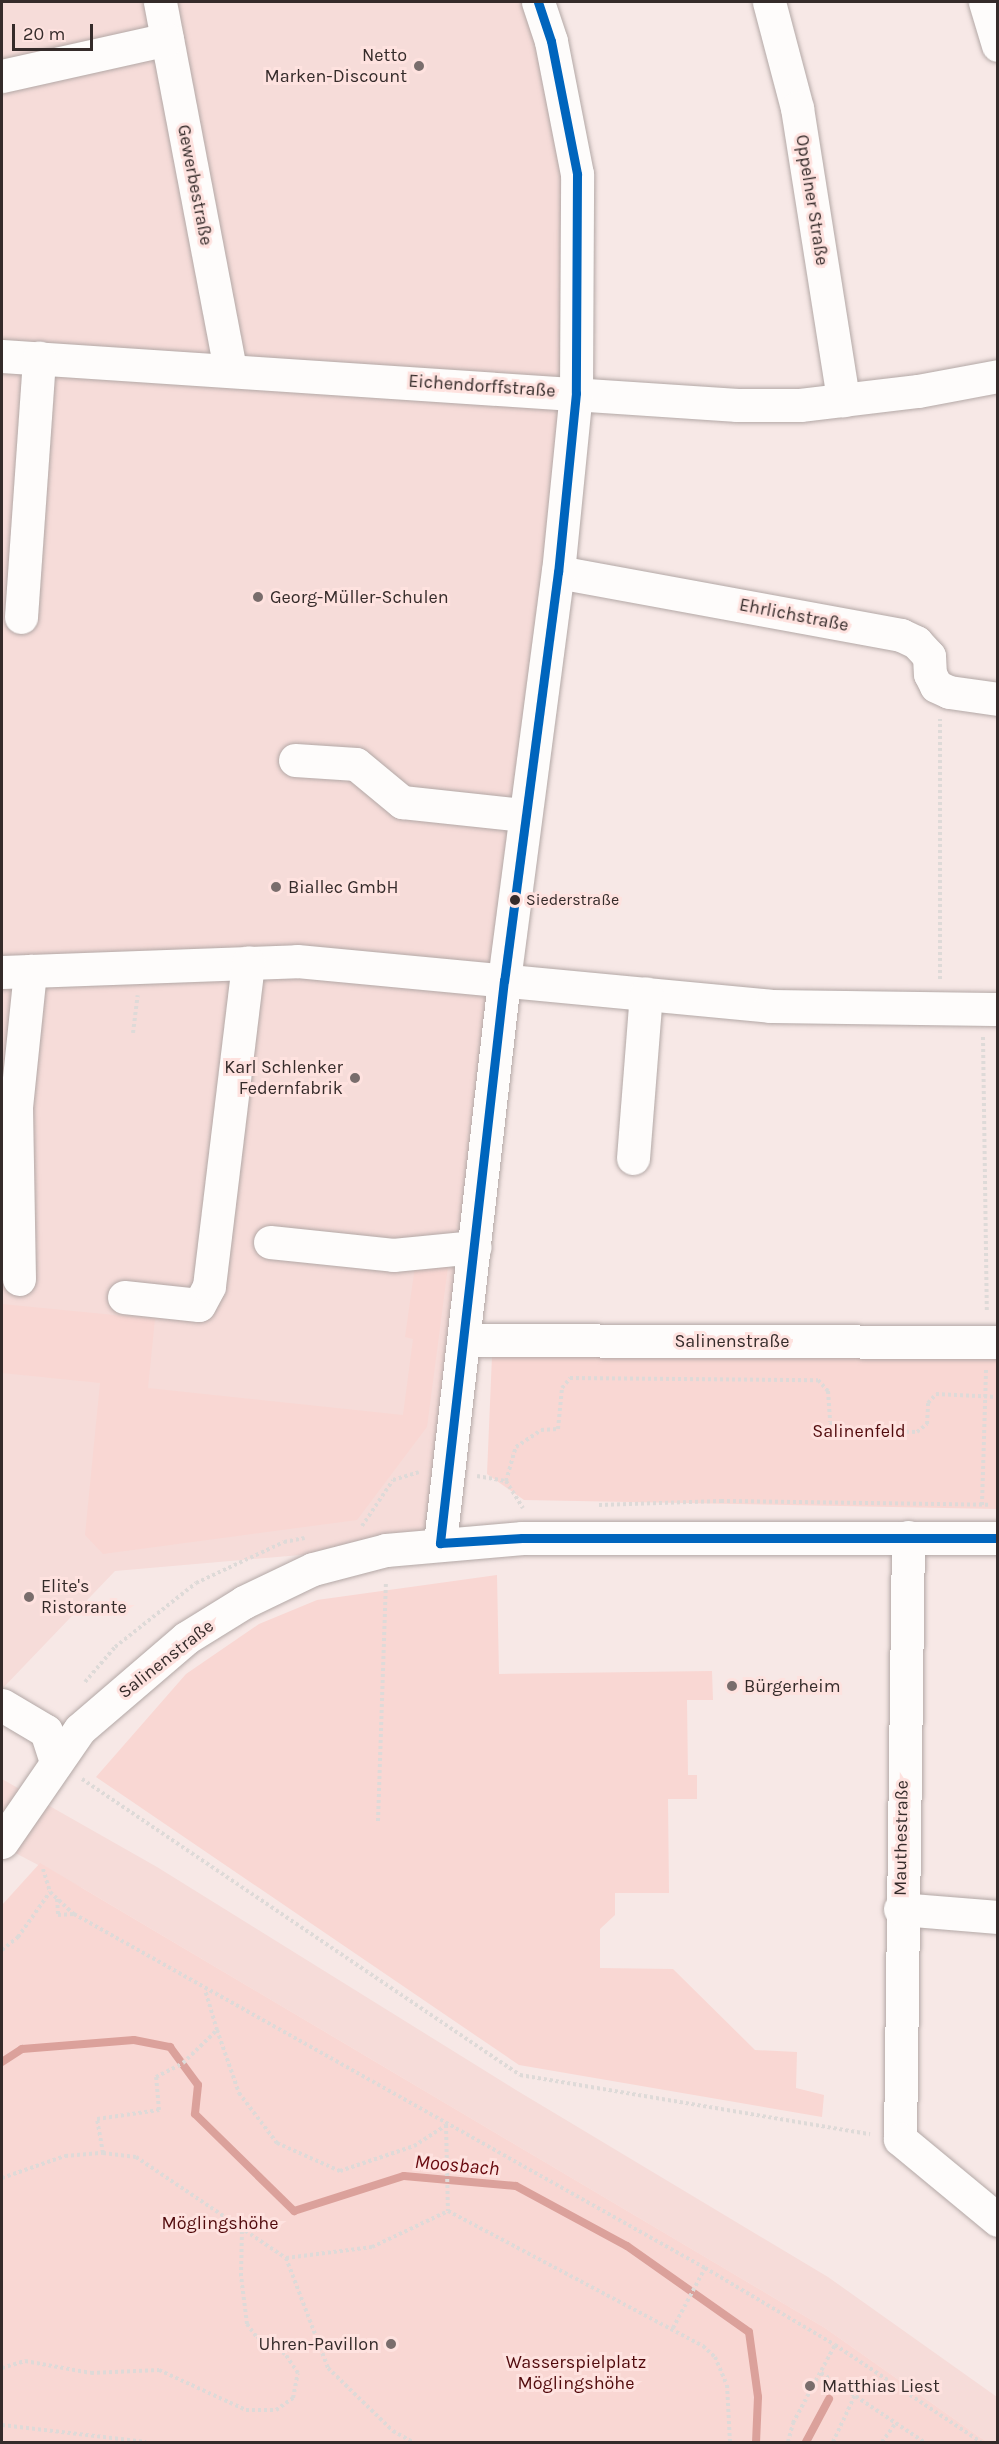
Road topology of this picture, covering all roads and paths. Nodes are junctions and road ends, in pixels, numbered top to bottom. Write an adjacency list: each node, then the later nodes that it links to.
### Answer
1 (160, 2): 5 (street, Gewerbestraße)
2 (538, 2): 12 (street)
3 (769, 2): 13 (street, Oppelner Straße)
4 (985, 2): 6 (street)
5 (167, 39): 7 (street); 10 (street, Gewerbestraße)
6 (998, 45)
7 (2, 76)
8 (2, 356): 9 (street, Eichendorffstraße)
9 (39, 358): 10 (street, Eichendorffstraße); 15 (street)
10 (230, 369): 12 (street, Eichendorffstraße)
11 (998, 376): 13 (street, Eichendorffstraße)
12 (576, 393): 13 (street, Eichendorffstraße); 14 (street)
13 (843, 400)
14 (558, 572): 16 (street, Ehrlichstraße); 19 (street)
15 (21, 617)
16 (998, 699)
17 (940, 713): 24 (path)
18 (295, 760): 19 (street)
19 (524, 814): 22 (street)
20 (248, 962): 21 (street); 22 (street); 30 (street)
21 (16, 972): 29 (street)
22 (504, 980): 23 (street); 28 (street)
23 (646, 994): 24 (street); 26 (street)
24 (940, 1008): 25 (street)
25 (990, 1009): 32 (path)
26 (633, 1158)
27 (270, 1242): 28 (street)
28 (475, 1247): 31 (street)
29 (19, 1279)
30 (124, 1297)
31 (466, 1340): 32 (street, Salinenstraße); 35 (street)
32 (992, 1342): 33 (path)
33 (986, 1396): 34 (path); 36 (path); 37 (path)
34 (998, 1397)
35 (446, 1475): 36 (path); 41 (street)
36 (506, 1481): 38 (path)
37 (593, 1506)
38 (534, 1508)
39 (908, 1537): 40 (street, Salinenstraße); 41 (street, Salinenstraße); 50 (street, Mauthestraße)
40 (998, 1538)
41 (440, 1543): 42 (street, Salinenstraße)
42 (386, 1550): 44 (street, Salinenstraße); 45 (path)
43 (2, 1705): 44 (street)
44 (67, 1770): 46 (street, Salinenstraße); 57 (path)
45 (378, 1821)
46 (2, 1842)
47 (43, 1869): 48 (path)
48 (50, 1892): 49 (path); 53 (path)
49 (57, 1899): 51 (path); 51 (path)
50 (900, 1909): 52 (street); 57 (street, Mauthestraße)
51 (74, 1914): 54 (path)
52 (998, 1917)
53 (2, 1950)
54 (205, 1990): 55 (path); 56 (path)
55 (217, 2030): 56 (path); 58 (path)
56 (446, 2125): 62 (path); 66 (path)
57 (889, 2138): 63 (street)
58 (103, 2153): 60 (path); 64 (path)
59 (2, 2172): 60 (path)
60 (7, 2175): 61 (path)
61 (2, 2178)
62 (448, 2211): 65 (path); 67 (path)
63 (998, 2220)
64 (242, 2228): 65 (path); 69 (path)
65 (286, 2258): 75 (path)
66 (705, 2268): 67 (path); 68 (path)
67 (673, 2328): 76 (path)
68 (835, 2345): 70 (path); 81 (path)
69 (2, 2367)
70 (821, 2373): 71 (path); 77 (path)
71 (855, 2396): 72 (path); 78 (path)
72 (896, 2423): 79 (path); 80 (path)
73 (2, 2426): 74 (path)
74 (146, 2442)
75 (413, 2442)
76 (730, 2442)
77 (788, 2442)
78 (833, 2442)
79 (882, 2442)
80 (924, 2442)
81 (981, 2442)

